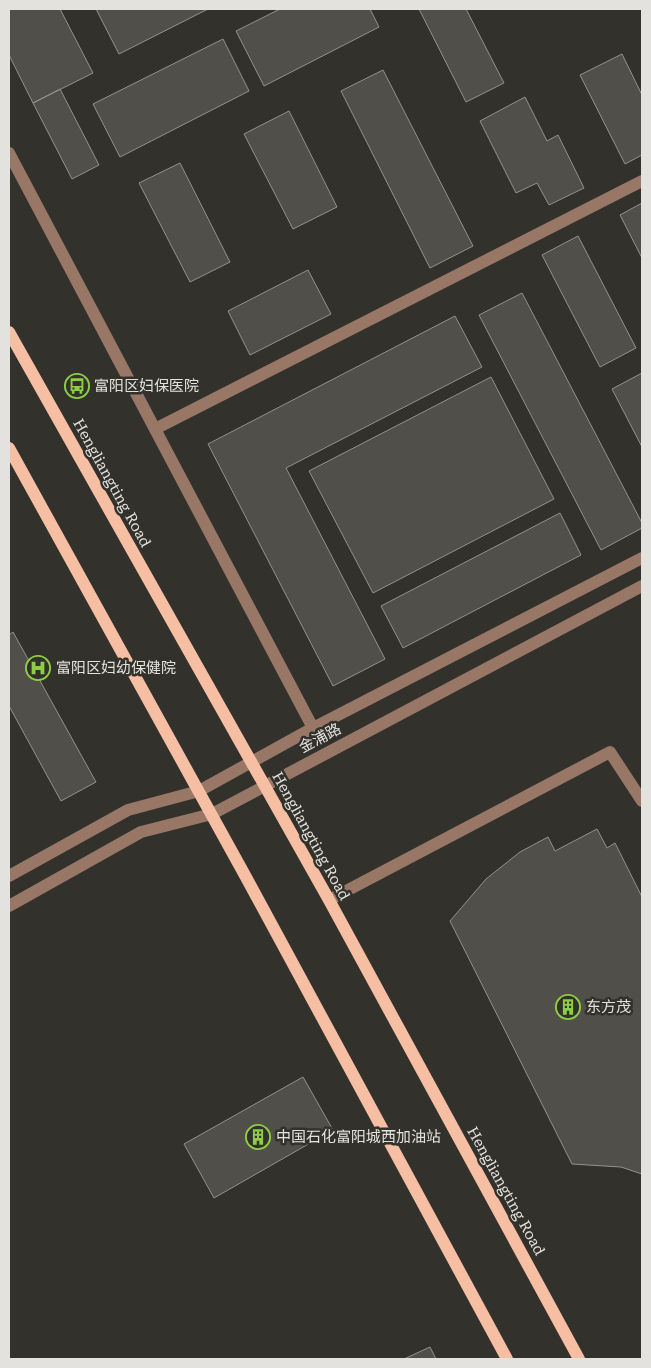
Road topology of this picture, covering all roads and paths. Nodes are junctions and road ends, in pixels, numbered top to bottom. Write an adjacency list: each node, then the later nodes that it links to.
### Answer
1 (9, 153): 4 (street)
2 (642, 181): 4 (street)
3 (9, 332): 9 (main road, Hengliangting Road)
4 (155, 428): 8 (street)
5 (9, 448): 11 (main road)
6 (642, 558): 8 (street, 金浦路)
7 (642, 586): 10 (street, 金浦路)
8 (313, 728): 9 (street, 金浦路)
9 (251, 761): 10 (main road, Hengliangting Road); 11 (street, 金浦路)
10 (264, 786): 13 (street, 金浦路); 15 (main road, Hengliangting Road)
11 (198, 791): 13 (main road); 14 (street, 金浦路)
12 (642, 801): 15 (street)
13 (212, 814): 16 (street, 金浦路); 17 (main road)
14 (9, 876)
15 (329, 900): 18 (main road, Hengliangting Road)
16 (9, 906)
17 (506, 1359)
18 (579, 1359)

